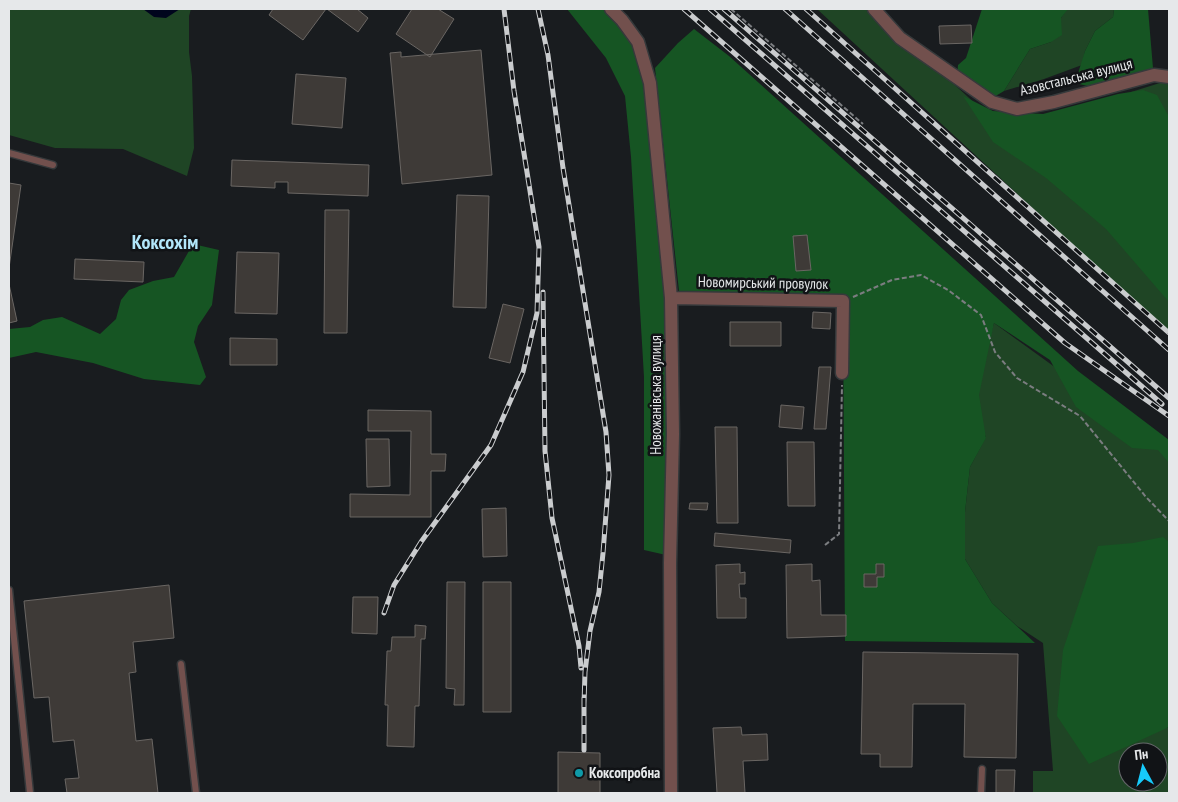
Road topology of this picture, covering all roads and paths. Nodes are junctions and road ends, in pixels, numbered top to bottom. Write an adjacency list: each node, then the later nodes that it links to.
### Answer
1 (611, 9): 8 (street, Новожанівська вулиця)
2 (731, 9): 5 (path)
3 (874, 9): 4 (street, Азовстальська вулиця)
4 (1169, 77)
5 (863, 124)
6 (9, 153): 7 (lane)
7 (53, 165)
8 (671, 298): 9 (street, Новомирський провулок); 18 (street, Новожанівська вулиця)
9 (843, 301): 10 (street, Новомирський провулок); 11 (path)
10 (842, 373): 12 (path)
11 (1169, 521)
12 (825, 545)
13 (9, 590): 16 (lane)
14 (182, 664): 17 (lane)
15 (982, 769): 19 (lane)
16 (30, 793)
17 (196, 793)
18 (671, 793)
19 (981, 793)

